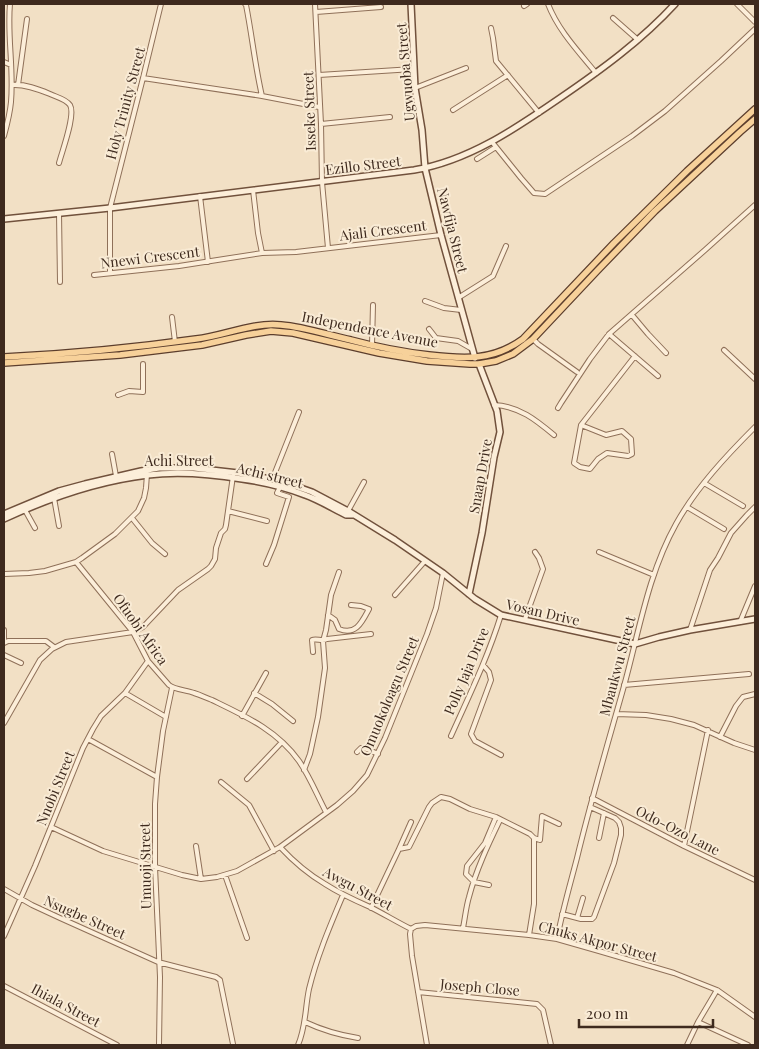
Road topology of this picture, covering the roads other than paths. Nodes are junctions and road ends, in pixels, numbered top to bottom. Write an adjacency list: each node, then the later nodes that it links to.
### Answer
1 (10, 4): 18 (street)
2 (161, 4): 24 (street, Holy Trinity Street)
3 (245, 4): 28 (street)
4 (316, 4): 10 (street, Isseke Street)
5 (411, 4): 19 (street, Ugwuoba Street)
6 (548, 4): 21 (street)
7 (675, 4): 16 (street, Ezillo Street)
8 (737, 4): 13 (street)
9 (381, 7): 10 (street)
10 (316, 12): 22 (street, Isseke Street)
11 (613, 18): 16 (street)
12 (27, 19): 25 (street)
13 (755, 22)
14 (491, 28): 23 (street)
15 (755, 29): 38 (street)
16 (638, 40): 21 (street, Ezillo Street)
17 (4, 62): 18 (street)
18 (11, 65): 26 (street)
19 (413, 68): 22 (street); 27 (street, Ugwuoba Street)
20 (466, 68): 27 (street)
21 (596, 73): 32 (street, Ezillo Street)
22 (319, 75): 29 (street, Isseke Street)
23 (508, 75): 30 (street); 32 (street)
24 (143, 78): 28 (street); 46 (street, Holy Trinity Street)
25 (18, 84): 26 (street); 40 (street)
26 (12, 85): 36 (street)
27 (415, 88): 41 (street, Ugwuoba Street)
28 (262, 96): 29 (street)
29 (320, 107): 35 (street, Isseke Street)
30 (453, 110)
31 (755, 110): 78 (main road, Independence Avenue)
32 (539, 113): 37 (street, Ezillo Street)
33 (390, 116): 35 (street)
34 (755, 119): 67 (main road, Independence Avenue)
35 (321, 124): 42 (street, Isseke Street)
36 (4, 136)
37 (492, 142): 38 (street); 41 (street, Ezillo Street)
38 (496, 148): 39 (street)
39 (477, 159)
40 (59, 163)
41 (425, 168): 42 (street, Ezillo Street); 49 (street, Nawfija Street)
42 (322, 182): 43 (street, Ezillo Street); 51 (street, Isseke Street)
43 (253, 190): 44 (street, Ezillo Street); 53 (street)
44 (200, 196): 46 (street, Ezillo Street); 54 (street, Nnewi Crescent)
45 (755, 205): 62 (street)
46 (110, 208): 47 (street, Ezillo Street); 55 (street, Holy Trinity Street)
47 (59, 213): 48 (street, Ezillo Street); 57 (street)
48 (4, 219)
49 (441, 235): 51 (street, Ajali Crescent); 58 (street, Nawfija Street)
50 (506, 246): 58 (street, Nawfija Street)
51 (328, 248): 52 (street, Ajali Crescent)
52 (296, 252): 53 (street, Nnewi Crescent)
53 (262, 253): 54 (street, Nnewi Crescent)
54 (208, 262): 55 (street, Nnewi Crescent)
55 (110, 273): 56 (street, Nnewi Crescent)
56 (94, 275)
57 (60, 282)
58 (458, 298): 61 (street, Nawfija Street)
59 (425, 300): 61 (street)
60 (373, 305): 70 (street)
61 (461, 310): 71 (street, Nawfija Street)
62 (632, 315): 66 (street); 75 (street)
63 (172, 317): 68 (street)
64 (429, 329): 71 (street)
65 (302, 332): 69 (main road, Independence Avenue); 70 (main road, Independence Avenue); 72 (main road, Independence Avenue)
66 (609, 334): 76 (street); 87 (street)
67 (533, 339): 81 (main road, Independence Avenue); 82 (street)
68 (176, 342): 69 (main road, Independence Avenue); 74 (main road, Independence Avenue)
69 (201, 342): 74 (main road, Independence Avenue)
70 (372, 345): 72 (main road, Independence Avenue)
71 (472, 349): 78 (street, Nawfija Street)
72 (379, 350): 78 (main road, Independence Avenue); 81 (main road, Independence Avenue)
73 (724, 350): 84 (street)
74 (120, 352): 77 (main road, Independence Avenue); 79 (main road, Independence Avenue)
75 (666, 353)
76 (635, 356): 83 (street); 89 (street)
77 (4, 357)
78 (475, 358): 81 (street)
79 (4, 363)
80 (143, 364): 85 (street)
81 (479, 364): 86 (street, Snaap Drive)
82 (577, 372)
83 (658, 376)
84 (755, 380)
85 (118, 395)
86 (494, 405): 91 (street); 126 (street, Snaap Drive)
87 (558, 408)
88 (299, 412): 96 (street)
89 (581, 425): 89 (street)
90 (755, 427): 98 (street, Mbaukwu Street)
91 (554, 435)
92 (112, 454): 95 (street)
93 (147, 472): 94 (street, Achi Street); 95 (street, Achi Street); 100 (street, Achi street); 109 (street)
94 (233, 475): 96 (street, Achi Street); 99 (street, Achi street); 105 (street)
95 (116, 476): 107 (street, Achi Street)
96 (272, 480): 106 (street, Achi Street)
97 (364, 482): 106 (street)
98 (704, 483): 101 (street, Mbaukwu Street); 102 (street)
99 (280, 487): 108 (street, Achi street); 120 (street)
100 (54, 498): 104 (street, Achi street); 112 (street)
101 (687, 506): 114 (street); 124 (street, Mbaukwu Street)
102 (743, 506)
103 (755, 508): 135 (street)
104 (25, 510): 110 (street, Achi street); 113 (street)
105 (228, 511): 111 (street); 136 (street)
106 (348, 511): 108 (street, Achi Street)
107 (4, 514)
108 (354, 515): 118 (street, Vosan Drive)
109 (132, 518): 117 (street); 119 (street)
110 (4, 520)
111 (267, 521)
112 (59, 526)
113 (36, 528)
114 (724, 529)
115 (535, 552): 131 (street)
116 (599, 552): 124 (street)
117 (164, 554)
118 (425, 561): 122 (street, Vosan Drive); 127 (street)
119 (76, 562): 123 (street); 136 (street, Ofuobi Africa)
120 (266, 564)
121 (339, 572): 129 (street)
122 (443, 573): 126 (street, Vosan Drive); 166 (street, Omuokoloagu Street)
123 (4, 574)
124 (654, 575): 140 (street, Mbaukwu Street)
125 (755, 586): 133 (street)
126 (469, 594): 130 (street, Vosan Drive)
127 (395, 595)
128 (351, 605): 129 (street)
129 (328, 615): 138 (street)
130 (500, 615): 131 (street, Vosan Drive); 146 (street, Polly Jaja Drive)
131 (525, 619): 140 (street, Vosan Drive)
132 (755, 619): 133 (street, Vosan Drive)
133 (740, 622): 135 (street, Vosan Drive)
134 (4, 630): 139 (street)
135 (690, 630): 140 (street, Vosan Drive)
136 (133, 632): 141 (street); 144 (street, Ofuobi Africa)
137 (371, 634): 138 (street)
138 (323, 641): 142 (street); 168 (street)
139 (4, 643): 141 (street)
140 (635, 644): 149 (street, Mbaukwu Street)
141 (54, 647): 158 (street)
142 (313, 652)
143 (4, 656): 145 (street)
144 (148, 661): 150 (street, Ofuobi Africa); 151 (street, Nnobi Street)
145 (21, 663)
146 (482, 664): 160 (street, Polly Jaja Drive); 167 (street)
147 (266, 673): 152 (street)
148 (749, 674): 149 (street)
149 (624, 685): 154 (street, Mbaukwu Street)
150 (172, 688): 155 (street); 156 (street, Umuoji Street)
151 (125, 693): 156 (street); 162 (street, Nnobi Street)
152 (254, 693): 155 (street); 157 (street)
153 (755, 694): 161 (street)
154 (616, 714): 159 (street); 172 (street, Mbaukwu Street)
155 (242, 716): 163 (street)
156 (166, 717): 169 (street, Umuoji Street)
157 (293, 721)
158 (4, 723)
159 (708, 730): 161 (street); 183 (street)
160 (451, 736)
161 (720, 737): 164 (street)
162 (88, 739): 169 (street); 179 (street, Nnobi Street)
163 (282, 742): 168 (street); 170 (street)
164 (755, 750)
165 (357, 752): 166 (street)
166 (378, 754): 174 (street, Omuokoloagu Street)
167 (501, 755)
168 (304, 770): 174 (street)
169 (157, 777): 187 (street, Umuoji Street)
170 (247, 779)
171 (221, 782): 186 (street)
172 (592, 798): 173 (street, Mbaukwu Street); 183 (street, Odo-Ozo Lane)
173 (590, 807): 175 (street); 198 (street, Mbaukwu Street)
174 (326, 812): 184 (street, Omuokoloagu Street)
175 (604, 813): 181 (street); 199 (street)
176 (498, 818): 180 (street); 185 (street); 191 (street); 191 (street)
177 (411, 822): 185 (street)
178 (560, 824): 180 (street)
179 (51, 827): 187 (street); 195 (street, Nnobi Street)
180 (534, 838): 202 (street)
181 (598, 838)
182 (196, 846): 189 (street)
183 (684, 846): 190 (street, Odo-Ozo Lane)
184 (280, 847): 186 (street); 194 (street, Awgu Street)
185 (398, 849): 197 (street)
186 (274, 851): 188 (street)
187 (155, 867): 189 (street); 206 (street, Umuoji Street)
188 (225, 875): 189 (street); 204 (street)
189 (201, 879)
190 (755, 880)
191 (474, 882): 192 (street); 200 (street)
192 (489, 885)
193 (4, 889): 195 (street, Nsugbe Street)
194 (343, 895): 197 (street, Awgu Street); 211 (street)
195 (21, 898): 203 (street, Nnobi Street); 206 (street, Nsugbe Street)
196 (583, 898): 199 (street)
197 (371, 908): 201 (street, Awgu Street)
198 (562, 914): 199 (street); 205 (street, Mbaukwu Street)
199 (577, 918)
200 (464, 928): 201 (street, Chuks Akpor Street); 202 (street, Chuks Akpor Street)
201 (411, 929): 209 (street)
202 (529, 935): 205 (street, Chuks Akpor Street)
203 (4, 936)
204 (246, 938)
205 (557, 939): 208 (street, Chuks Akpor Street)
206 (158, 962): 214 (street, Nsugbe Street); 216 (street, Umuoji Street)
207 (4, 986): 215 (street, Ihiala Street)
208 (718, 990): 210 (street, Chuks Akpor Street); 212 (street)
209 (418, 992): 218 (street); 219 (street, Joseph Close)
210 (755, 1017)
211 (305, 1022): 213 (street); 217 (street)
212 (698, 1022): 220 (street); 221 (street)
213 (358, 1038)
214 (233, 1044)
215 (117, 1045)
216 (159, 1045)
217 (298, 1045)
218 (427, 1045)
219 (551, 1045)
220 (687, 1045)
221 (748, 1045)

